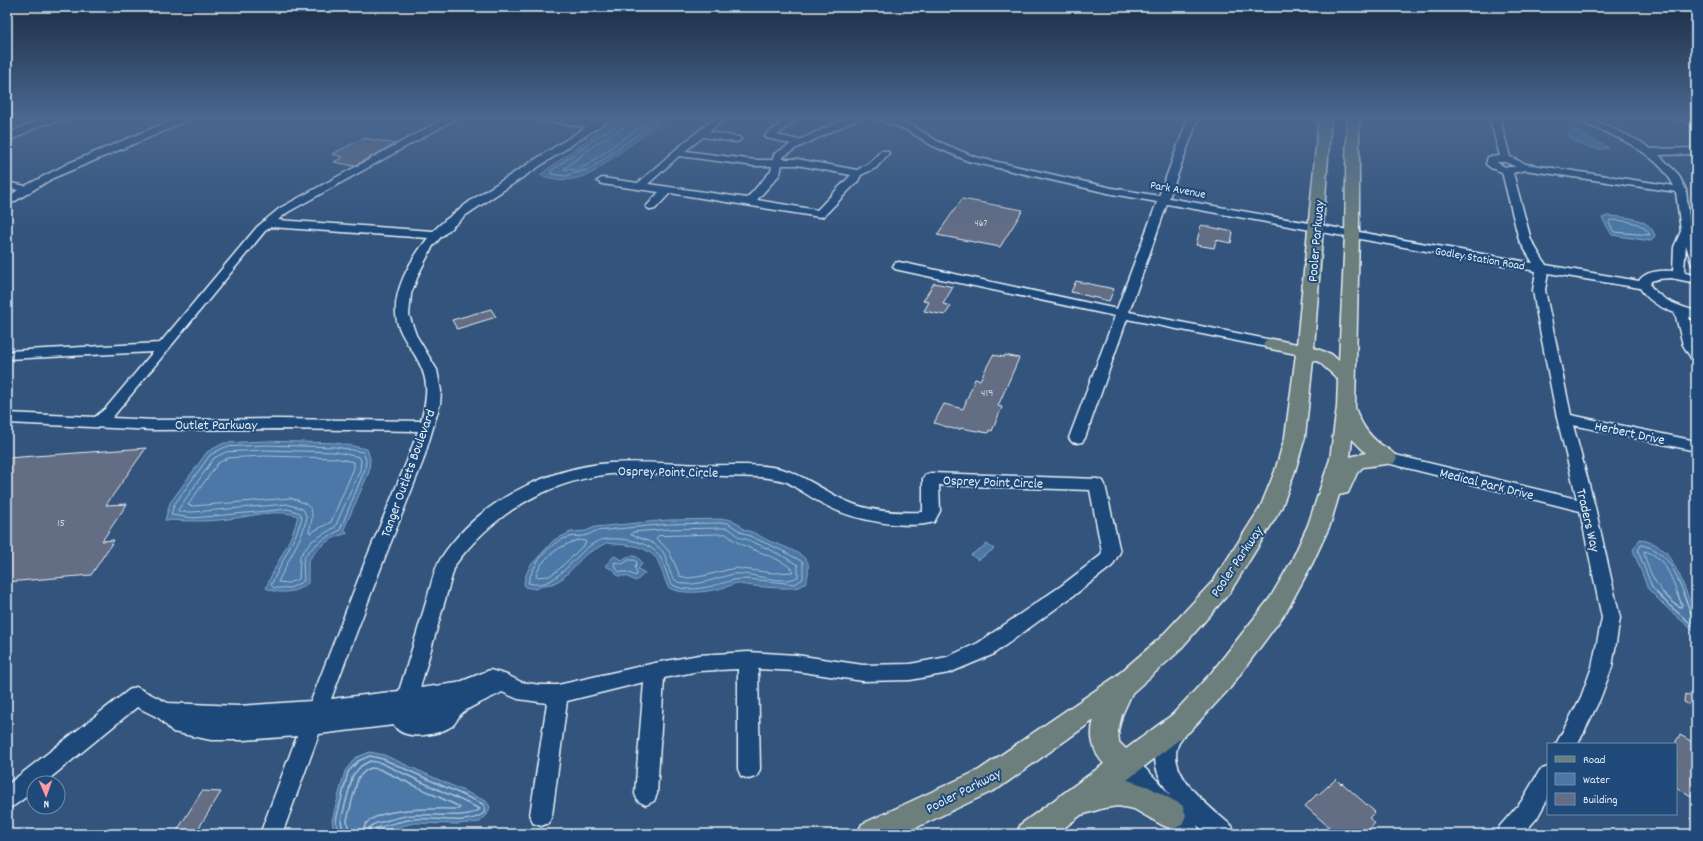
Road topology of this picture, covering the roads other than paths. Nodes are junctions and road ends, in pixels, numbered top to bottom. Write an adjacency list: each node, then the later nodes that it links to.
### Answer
1 (96, 155): 20 (street)
2 (384, 155): 27 (street)
3 (549, 155): 30 (street, Tanger Outlets Boulevard)
4 (674, 155): 19 (street)
5 (692, 155): 14 (street)
6 (779, 155): 14 (street)
7 (882, 155): 16 (street)
8 (964, 155): 23 (street, Park Avenue)
9 (1180, 155): 23 (street)
10 (1322, 155): 28 (main road, Pooler Parkway)
11 (1353, 155): 31 (main road)
12 (1504, 155): 15 (street)
13 (1652, 155): 22 (street)
14 (777, 163): 16 (street); 24 (street)
15 (1506, 165): 22 (street); 32 (street)
16 (857, 173): 24 (street)
17 (602, 181): 19 (street)
18 (7, 185): 20 (street)
19 (640, 186): 21 (street)
20 (26, 189): 25 (street)
21 (667, 190): 24 (street); 26 (street)
22 (1681, 190): 29 (street)
23 (1163, 200): 28 (street, Park Avenue); 42 (street)
24 (750, 202)
25 (7, 203)
26 (651, 207)
27 (272, 220): 30 (street); 46 (street)
28 (1316, 228): 31 (street, Godley Station Road); 44 (main road, Pooler Parkway)
29 (1686, 230): 33 (street); 37 (street)
30 (438, 232): 56 (street, Tanger Outlets Boulevard)
31 (1352, 234): 34 (street, Godley Station Road); 50 (main road)
32 (1525, 240): 34 (street); 36 (street)
33 (1696, 262)
34 (1523, 265): 36 (street, Godley Station Road); 40 (street, Traders Way)
35 (899, 266): 42 (street)
36 (1542, 269): 39 (street, Godley Station Road); 40 (street, Traders Way)
37 (1679, 275): 38 (street); 39 (street)
38 (1696, 279)
39 (1644, 285): 41 (street)
40 (1539, 290): 54 (street, Traders Way)
41 (1681, 311): 43 (street); 49 (street)
42 (1122, 314): 45 (street); 57 (street)
43 (1696, 315)
44 (1307, 329): 45 (main road); 47 (main road, Pooler Parkway)
45 (1272, 344): 47 (main road); 51 (main road)
46 (163, 347): 48 (street); 55 (street)
47 (1305, 351): 50 (main road); 51 (main road, Pooler Parkway)
48 (7, 355)
49 (1696, 355)
50 (1347, 377): 52 (main road)
51 (1302, 379): 64 (main road, Pooler Parkway)
52 (1346, 407): 59 (main road); 61 (main road)
53 (7, 418): 55 (street, Outlet Parkway)
54 (1564, 418): 58 (street, Herbert Drive); 60 (street, Traders Way)
55 (99, 422): 56 (street, Outlet Parkway)
56 (426, 426): 68 (street, Tanger Outlets Boulevard)
57 (1077, 438)
58 (1696, 446)
59 (1387, 458): 60 (street, Medical Park Drive); 61 (main road)
60 (1587, 507): 70 (street, Traders Way)
61 (1322, 517): 69 (main road)
62 (748, 660): 63 (street, Osprey Point Circle); 67 (street, Osprey Point Circle); 72 (street)
63 (655, 671): 65 (street, Osprey Point Circle); 74 (street)
64 (1124, 685): 71 (main road); 80 (main road, Pooler Parkway)
65 (558, 694): 66 (street, Osprey Point Circle); 77 (street)
66 (456, 700): 67 (street, Osprey Point Circle); 67 (street, Osprey Point Circle)
67 (405, 706): 68 (street, Osprey Point Circle)
68 (314, 717): 75 (street, Osprey Point Circle); 79 (street, Tanger Outlets Boulevard)
69 (1181, 723): 71 (main road); 82 (street)
70 (1568, 743)
71 (1124, 765): 76 (main road); 78 (street)
72 (749, 769)
73 (1547, 779): 83 (street)
74 (646, 794)
75 (7, 798)
76 (1072, 804): 78 (main road); 81 (main road)
77 (541, 815)
78 (1181, 824)
79 (271, 834)
80 (872, 834)
81 (1030, 834)
82 (1224, 834)
83 (1508, 834)

